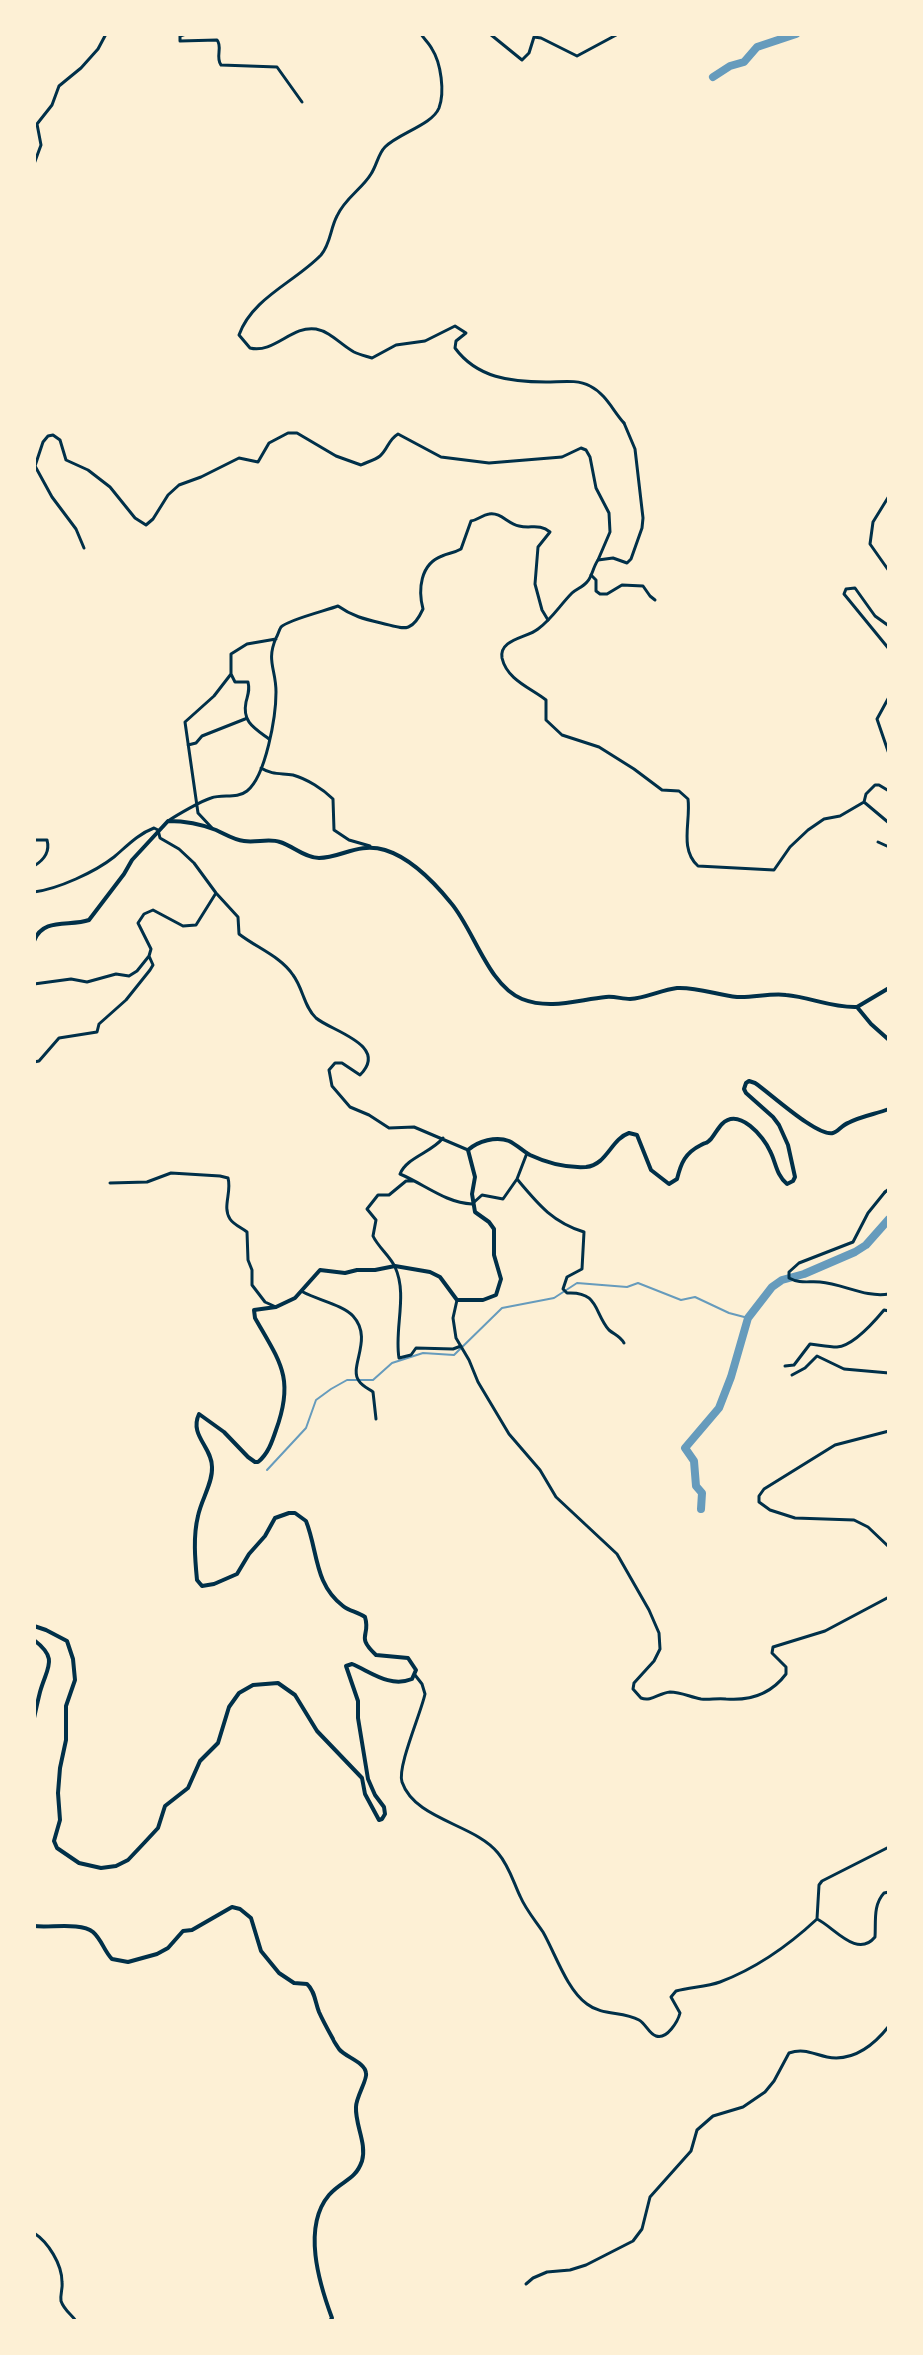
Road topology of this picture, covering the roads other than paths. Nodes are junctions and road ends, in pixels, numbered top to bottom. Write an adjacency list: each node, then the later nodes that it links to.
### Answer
1 (106, 34): 7 (street)
2 (186, 34): 6 (street)
3 (421, 34): 10 (street)
4 (490, 34): 5 (street)
5 (618, 34)
6 (302, 102)
7 (34, 164)
8 (889, 496): 11 (street)
9 (84, 548): 10 (street)
10 (598, 560): 12 (street)
11 (889, 571)
12 (591, 575): 13 (street); 14 (street)
13 (655, 600)
14 (548, 620): 16 (street); 26 (street)
15 (889, 626): 17 (street)
16 (276, 639): 18 (street); 21 (street)
17 (889, 649)
18 (231, 674): 20 (street); 22 (street)
19 (889, 697): 23 (street)
20 (245, 719): 21 (street); 22 (street)
21 (269, 739): 24 (street)
22 (188, 745): 27 (street)
23 (889, 754)
24 (261, 768): 27 (street); 34 (street)
25 (889, 791): 26 (street)
26 (864, 802): 29 (street)
27 (196, 807): 28 (street); 30 (street)
28 (168, 821): 30 (main road); 31 (main road)
29 (889, 823)
30 (213, 829): 34 (main road)
31 (158, 830): 37 (street); 38 (street); 39 (main road)
32 (34, 840): 36 (street)
33 (878, 842): 35 (street)
34 (370, 847): 43 (main road)
35 (889, 847)
36 (34, 866)
37 (34, 892)
38 (216, 893): 40 (street); 47 (street)
39 (34, 941)
40 (149, 956): 41 (street); 45 (street)
41 (34, 984)
42 (889, 988): 43 (main road)
43 (857, 1007): 44 (main road)
44 (889, 1040)
45 (34, 1062)
46 (889, 1109): 49 (main road)
47 (443, 1138): 48 (street); 51 (street)
48 (468, 1150): 49 (main road); 54 (main road)
49 (527, 1153): 50 (street)
50 (517, 1179): 54 (street); 61 (street)
51 (414, 1181): 54 (street); 55 (street)
52 (110, 1183): 59 (street)
53 (887, 1191): 57 (street)
54 (472, 1204): 58 (main road)
55 (395, 1266): 56 (main road); 58 (main road); 62 (street)
56 (303, 1292): 59 (main road); 66 (street)
57 (889, 1294)
58 (457, 1300): 62 (street)
59 (276, 1307): 72 (main road)
60 (889, 1311): 63 (street)
61 (624, 1343)
62 (461, 1346): 69 (street)
63 (785, 1366)
64 (889, 1373): 65 (street)
65 (792, 1375)
66 (376, 1419)
67 (889, 1431): 68 (street)
68 (889, 1547)
69 (889, 1597)
70 (34, 1626): 72 (main road)
71 (34, 1640): 73 (main road)
72 (415, 1675): 76 (street)
73 (34, 1718)
74 (889, 1847): 76 (street)
75 (889, 1892): 76 (street)
76 (817, 1919)
77 (34, 1926): 82 (main road)
78 (889, 2026): 80 (street)
79 (34, 2233): 81 (street)
80 (526, 2284)
81 (76, 2321)
82 (330, 2321)

